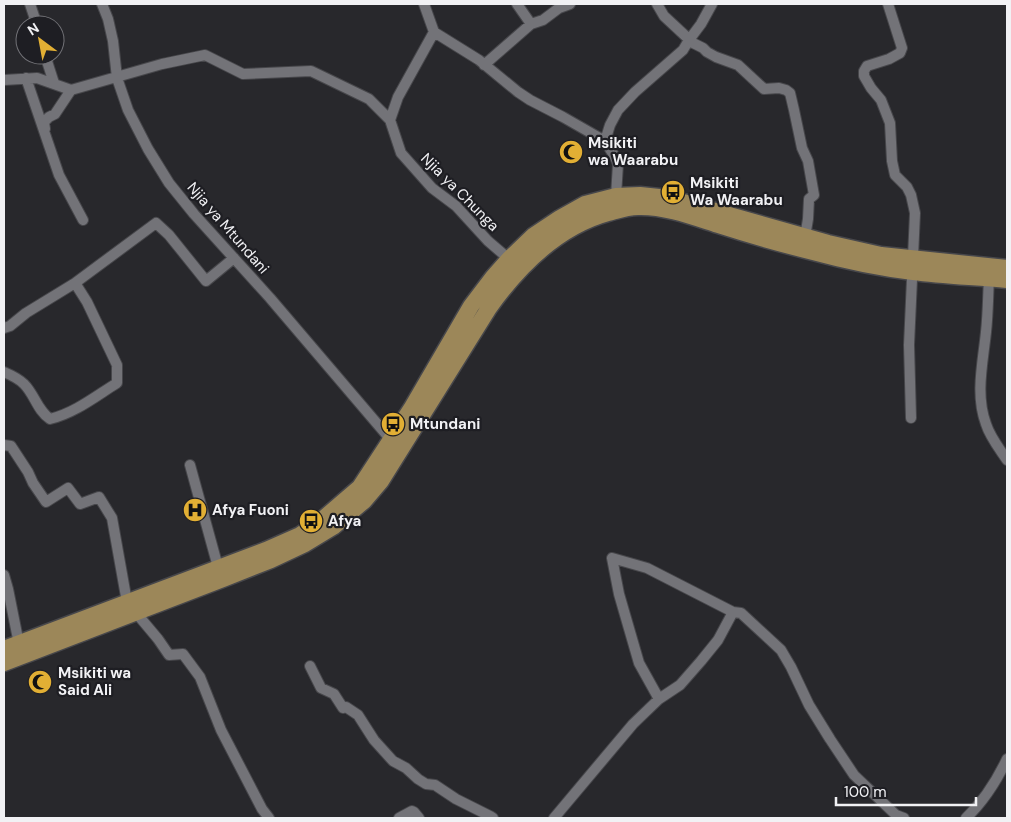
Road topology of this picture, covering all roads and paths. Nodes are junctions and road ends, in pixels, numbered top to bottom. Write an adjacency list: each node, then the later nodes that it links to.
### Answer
1 (102, 4): 14 (street, Njia ya Mtundani)
2 (424, 4): 9 (street)
3 (517, 4): 8 (street)
4 (570, 4): 8 (street)
5 (657, 4): 10 (street)
6 (712, 4): 10 (street)
7 (888, 4): 26 (street)
8 (531, 24): 12 (street)
9 (434, 32): 12 (street); 18 (street)
10 (689, 40): 20 (street); 23 (street)
11 (48, 65): 16 (street)
12 (484, 65): 20 (street)
13 (26, 78): 15 (street); 16 (street); 19 (street)
14 (117, 78): 17 (street); 18 (street); 24 (street, Njia ya Mtundani)
15 (4, 80)
16 (54, 84): 17 (street)
17 (71, 90): 19 (street)
18 (390, 120): 25 (street, Njia ya Chunga)
19 (47, 138): 22 (street)
20 (605, 141): 21 (street)
21 (616, 196): 23 (main road); 25 (main road)
22 (83, 220)
23 (804, 237): 26 (main road)
24 (234, 258): 30 (street); 34 (street, Njia ya Mtundani)
25 (509, 259): 34 (main road)
26 (913, 265): 27 (main road); 28 (main road); 33 (street); 40 (main road)
27 (1007, 268)
28 (989, 278): 29 (main road); 36 (street)
29 (1007, 280)
30 (76, 283): 31 (street); 32 (street)
31 (4, 328)
32 (4, 372)
33 (911, 418)
34 (391, 440): 38 (main road)
35 (4, 445): 40 (street)
36 (1007, 460)
37 (190, 465): 38 (street)
38 (218, 567): 40 (main road)
39 (4, 575): 42 (street)
40 (132, 608): 42 (main road); 43 (main road); 47 (street)
41 (733, 612): 45 (street); 45 (street); 52 (street)
42 (11, 646)
43 (4, 663)
44 (310, 666): 50 (street)
45 (659, 699): 51 (street)
46 (1007, 759): 53 (street)
47 (269, 818)
48 (399, 818): 49 (street)
49 (419, 818)
50 (493, 818)
51 (554, 818)
52 (904, 818)
53 (966, 818)

